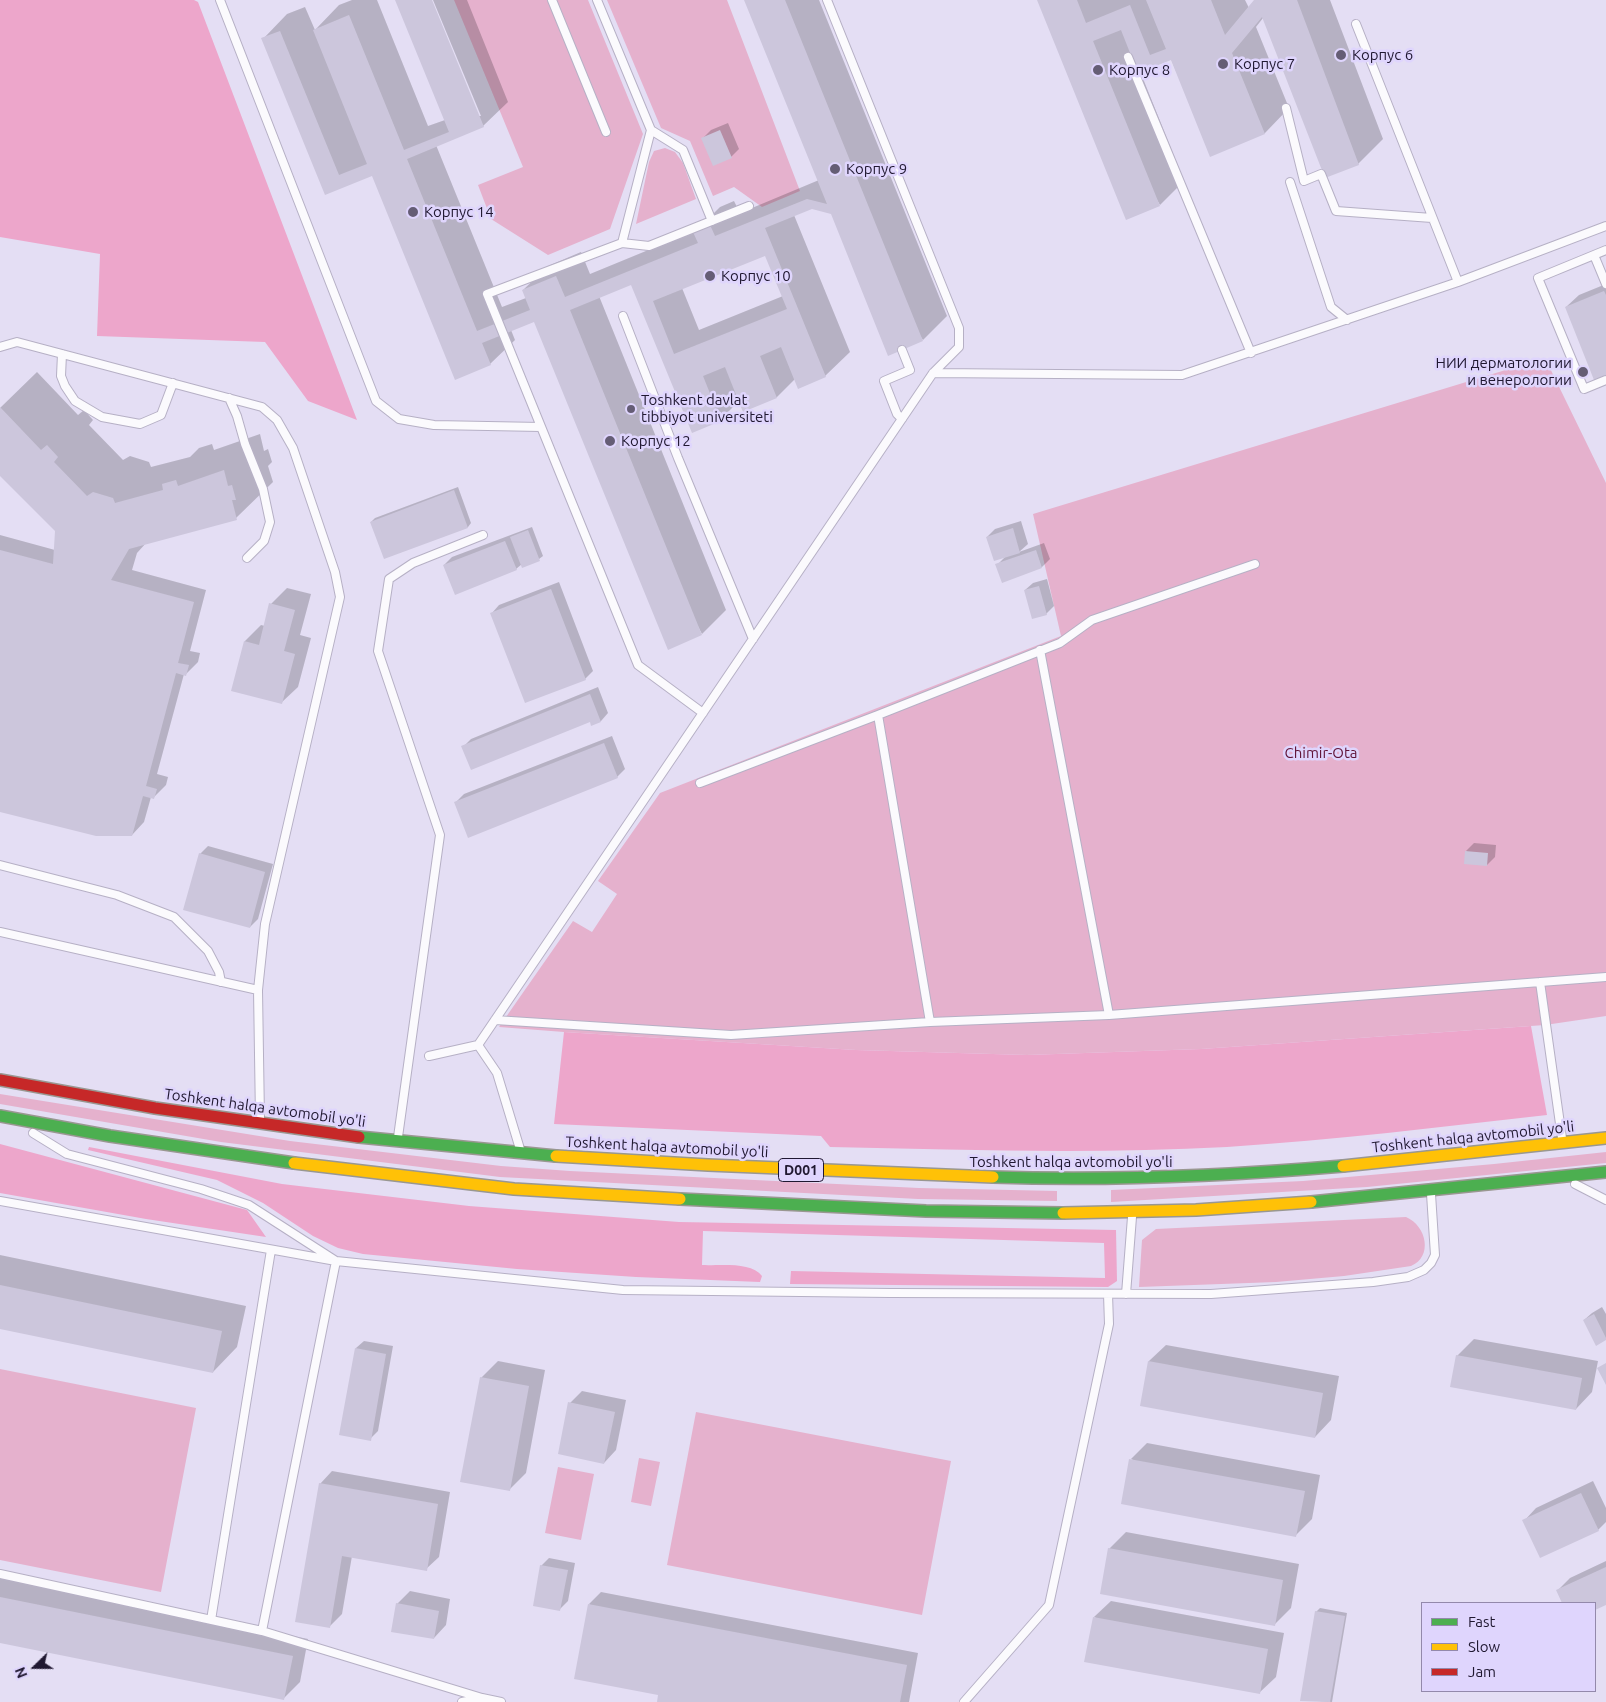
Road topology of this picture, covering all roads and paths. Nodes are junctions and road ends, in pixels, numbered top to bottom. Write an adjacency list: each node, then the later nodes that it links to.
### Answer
1 (220, 0): 31 (lane)
2 (552, 0): 9 (lane)
3 (597, 0): 8 (lane)
4 (827, 0): 26 (lane)
5 (1356, 24): 12 (lane)
6 (1128, 57): 24 (lane)
7 (1286, 108): 12 (lane)
8 (651, 130): 13 (lane); 15 (lane)
9 (606, 132)
10 (1290, 182): 21 (lane)
11 (749, 206): 13 (lane)
12 (1432, 218): 18 (lane)
13 (712, 221): 15 (lane)
14 (1606, 226): 18 (lane)
15 (622, 243): 31 (lane)
16 (1606, 250): 17 (lane)
17 (1594, 255): 19 (lane); 27 (lane)
18 (1458, 282): 21 (lane)
19 (1606, 284)
20 (622, 316): 35 (lane)
21 (1346, 320): 24 (lane)
22 (0, 347): 25 (lane)
23 (902, 350): 30 (lane)
24 (1251, 353): 26 (lane)
25 (62, 354): 28 (lane); 28 (lane)
26 (933, 373): 30 (lane)
27 (1606, 380)
28 (172, 383): 29 (lane)
29 (229, 398): 33 (lane); 45 (lane)
30 (902, 419): 35 (lane)
31 (541, 428): 37 (lane)
32 (483, 535): 55 (lane)
33 (247, 558)
34 (1255, 564): 36 (lane)
35 (753, 638): 37 (lane)
36 (1040, 650): 38 (lane); 46 (lane)
37 (702, 713): 47 (lane)
38 (878, 715): 39 (lane); 48 (lane)
39 (700, 783)
40 (0, 865): 43 (lane)
41 (0, 932): 43 (lane)
42 (1606, 978): 44 (lane)
43 (221, 982): 45 (lane)
44 (1540, 982): 46 (lane); 56 (lane)
45 (258, 990): 53 (lane)
46 (1110, 1016): 48 (lane)
47 (495, 1020): 48 (lane); 49 (lane)
48 (930, 1022)
49 (478, 1045): 50 (lane); 57 (lane)
50 (429, 1056)
51 (0, 1080): 53 (highway, Toshkent halqa avtomobil yo'li / D001)
52 (6, 1117): 63 (highway); 65 (lane)
53 (260, 1124): 55 (highway, Toshkent halqa avtomobil yo'li / D001)
54 (1606, 1138): 56 (highway, Toshkent halqa avtomobil yo'li / D001)
55 (398, 1141): 57 (highway, Toshkent halqa avtomobil yo'li / D001)
56 (1563, 1143): 57 (highway, Toshkent halqa avtomobil yo'li / D001)
57 (522, 1153)
58 (1606, 1172): 59 (highway)
59 (1561, 1177): 60 (highway); 61 (lane)
60 (1431, 1190): 63 (highway); 67 (lane)
61 (1606, 1200)
62 (0, 1201): 64 (lane)
63 (1132, 1212): 67 (lane)
64 (271, 1250): 65 (lane); 69 (lane)
65 (336, 1261): 66 (lane); 70 (lane)
66 (1108, 1294): 67 (lane); 74 (lane)
67 (1126, 1294)
68 (0, 1574): 69 (lane)
69 (211, 1620): 70 (lane)
70 (262, 1631): 71 (lane)
71 (482, 1698): 72 (lane); 73 (lane)
72 (462, 1702)
73 (501, 1702)
74 (964, 1702)

